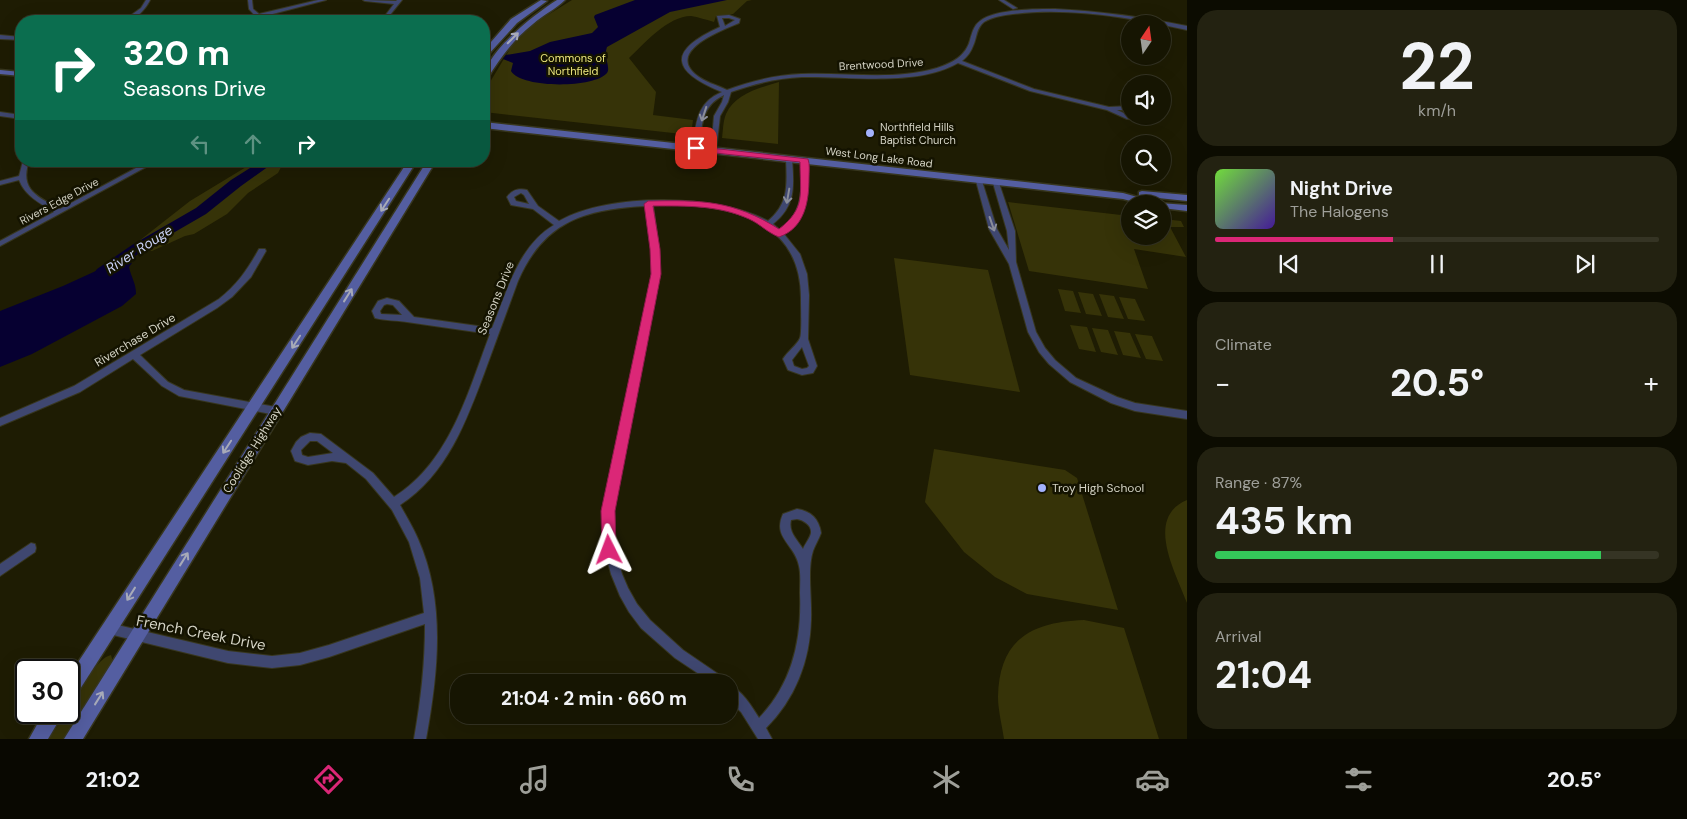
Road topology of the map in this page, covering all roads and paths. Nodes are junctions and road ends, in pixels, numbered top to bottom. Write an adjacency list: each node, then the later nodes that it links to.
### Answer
1 (148, 0): 10 (street)
2 (250, 0): 11 (street)
3 (324, 0): 12 (street)
4 (365, 0): 8 (street)
5 (546, 0): 18 (main road)
6 (562, 0): 20 (main road, one-way to 6)
7 (1001, 0): 9 (street)
8 (399, 2): 13 (street)
9 (1015, 8): 15 (street, Brentwood Drive); 19 (street, Brentwood Drive)
10 (134, 15)
11 (257, 15)
12 (262, 15)
13 (388, 15)
14 (723, 28): 23 (street)
15 (1187, 28)
16 (0, 37): 17 (street)
17 (15, 38)
18 (490, 47)
19 (956, 61): 23 (street, Brentwood Drive); 25 (street)
20 (490, 62)
21 (0, 72): 22 (main road)
22 (15, 73)
23 (728, 92): 30 (street, Brentwood Drive, one-way to 30); 31 (street)
24 (1121, 108): 25 (street)
25 (1109, 109): 27 (street)
26 (0, 114): 28 (street)
27 (1121, 114)
28 (15, 116)
29 (490, 126): 30 (main road, West Long Lake Road)
30 (696, 148): 31 (main road, West Long Lake Road)
31 (714, 150): 32 (main road, West Long Lake Road)
32 (789, 159): 33 (main road, West Long Lake Road); 57 (street, one-way to 57)
33 (805, 160): 42 (main road, West Long Lake Road); 58 (street)
34 (24, 167): 40 (street)
35 (143, 167): 55 (street, Rivers Edge Drive)
36 (409, 167): 41 (main road, Coolidge Highway)
37 (413, 167): 39 (main road)
38 (428, 167): 39 (main road, Coolidge Highway)
39 (424, 174): 45 (main road, Coolidge Highway)
40 (21, 178): 43 (street); 55 (street)
41 (400, 181): 45 (main road); 66 (main road, Coolidge Highway, one-way to 66)
42 (979, 181): 44 (main road, West Long Lake Road); 61 (street, one-way to 61)
43 (0, 183)
44 (996, 183): 48 (main road, West Long Lake Road); 61 (street)
45 (414, 189): 67 (main road, Coolidge Highway, one-way to 45)
46 (1130, 195): 47 (main road, West Long Lake Road)
47 (1151, 195)
48 (1121, 196)
49 (1171, 197): 50 (main road, West Long Lake Road)
50 (1187, 198)
51 (648, 204): 56 (street, Seasons Drive); 57 (street, Seasons Drive); 79 (street)
52 (1171, 206): 54 (main road)
53 (534, 207): 56 (street)
54 (1187, 208)
55 (60, 212): 59 (street, Rivers Edge Drive)
56 (560, 225): 63 (street, Seasons Drive)
57 (768, 226): 58 (street, Seasons Drive)
58 (779, 234): 64 (street, Seasons Drive)
59 (0, 244)
60 (262, 251): 65 (street, Riverchase Drive)
61 (1013, 264): 68 (street)
62 (411, 319): 63 (street)
63 (495, 332): 71 (street, Seasons Drive)
64 (804, 339)
65 (134, 355): 66 (street); 69 (street, Riverchase Drive)
66 (254, 407): 67 (street); 76 (main road, Coolidge Highway, one-way to 76)
67 (276, 411): 77 (main road, Coolidge Highway, one-way to 67)
68 (1187, 415)
69 (0, 422)
70 (349, 459): 70 (street); 71 (street)
71 (393, 504): 75 (street)
72 (31, 548): 74 (street)
73 (806, 570): 82 (street)
74 (0, 571)
75 (431, 616): 77 (street, French Creek Drive); 85 (street)
76 (109, 629): 77 (street, French Creek Drive); 78 (main road, Coolidge Highway)
77 (137, 636): 84 (main road, Coolidge Highway, one-way to 77)
78 (80, 674)
79 (709, 674)
80 (738, 702): 82 (street)
81 (47, 724): 83 (main road)
82 (759, 727): 86 (street)
83 (38, 739)
84 (74, 739)
85 (420, 739)
86 (766, 739)

